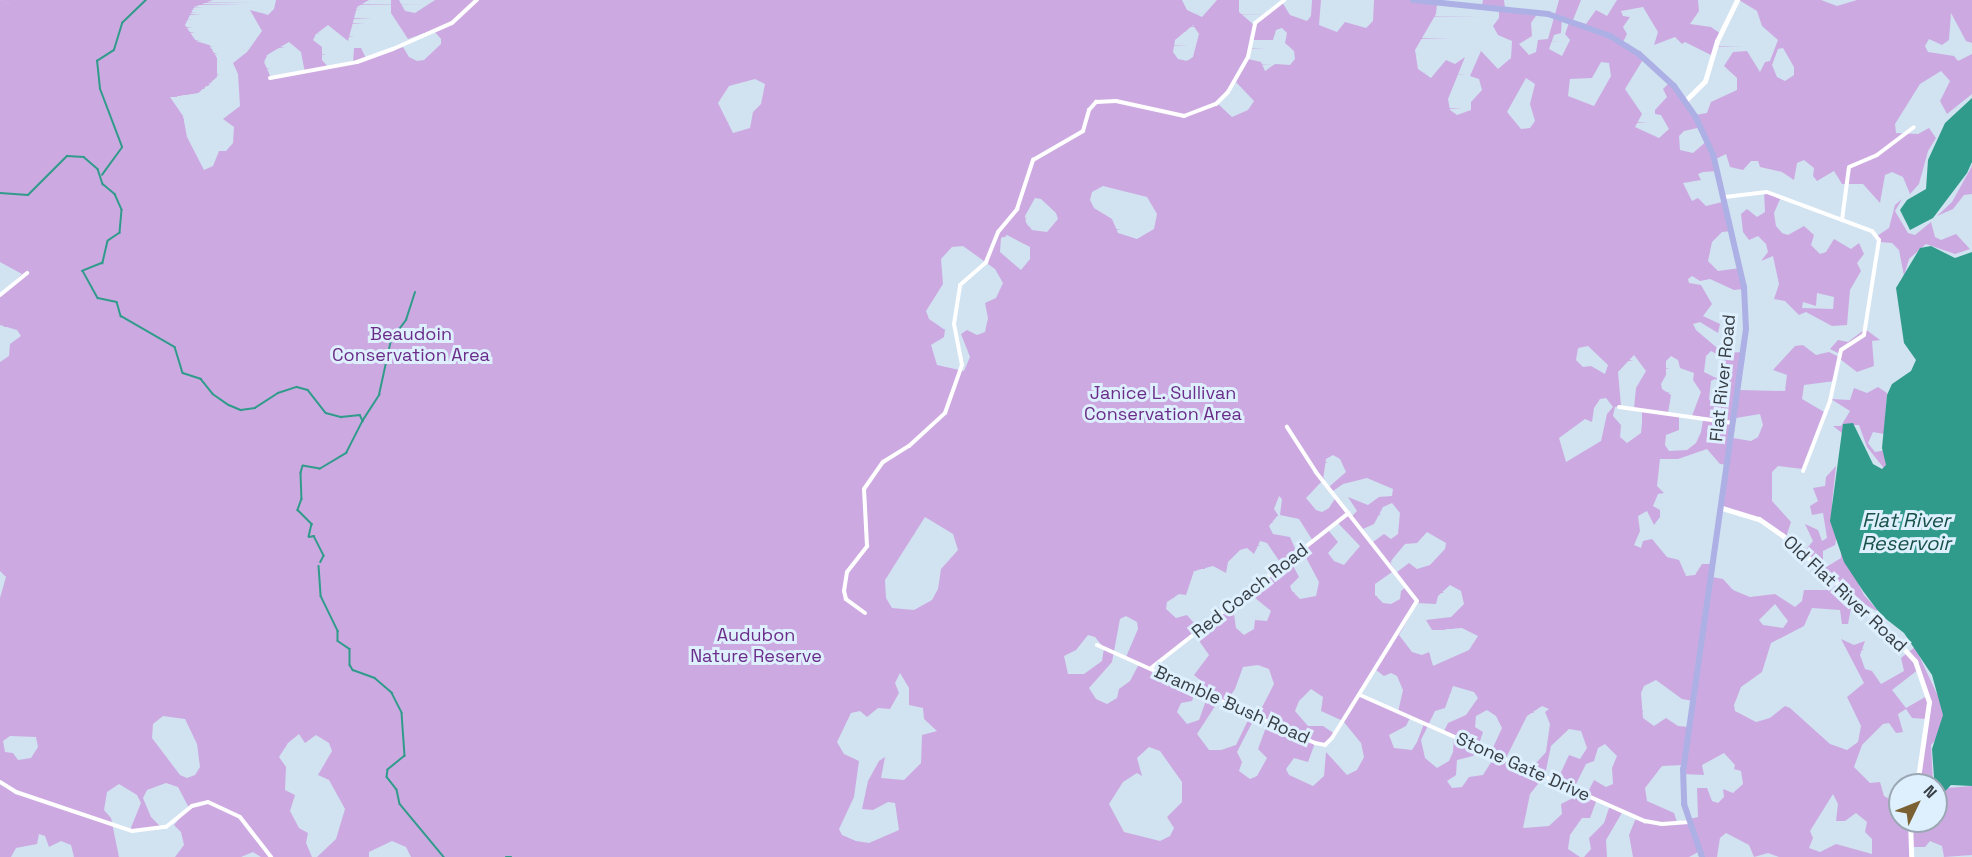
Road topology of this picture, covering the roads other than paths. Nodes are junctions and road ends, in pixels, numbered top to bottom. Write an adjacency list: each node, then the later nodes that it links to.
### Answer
1 (477, 0): 5 (street)
2 (1284, 0): 18 (street)
3 (1413, 0): 6 (main road, Flat River Road)
4 (1737, 0): 6 (street)
5 (270, 78)
6 (1686, 101): 8 (main road, Flat River Road)
7 (1914, 127): 9 (street)
8 (1725, 197): 9 (street); 13 (main road, Flat River Road)
9 (1842, 220): 15 (street)
10 (27, 273): 11 (street)
11 (0, 295)
12 (1619, 407): 13 (street)
13 (1734, 423): 16 (main road, Flat River Road)
14 (1287, 427): 17 (street, Bramble Bush Road)
15 (1803, 471)
16 (1722, 508): 22 (street, Old Flat River Road); 24 (main road, Flat River Road)
17 (1349, 513): 20 (street, Red Coach Road); 21 (street, Bramble Bush Road)
18 (865, 612)
19 (1096, 645): 20 (street, Bramble Bush Road)
20 (1151, 669): 21 (street, Bramble Bush Road)
21 (1360, 695): 24 (street, Stone Gate Drive)
22 (1919, 773)
23 (0, 782): 26 (street)
24 (1689, 822): 27 (main road, Flat River Road)
25 (1910, 833): 28 (street)
26 (271, 857)
27 (1702, 857)
28 (1911, 857)

